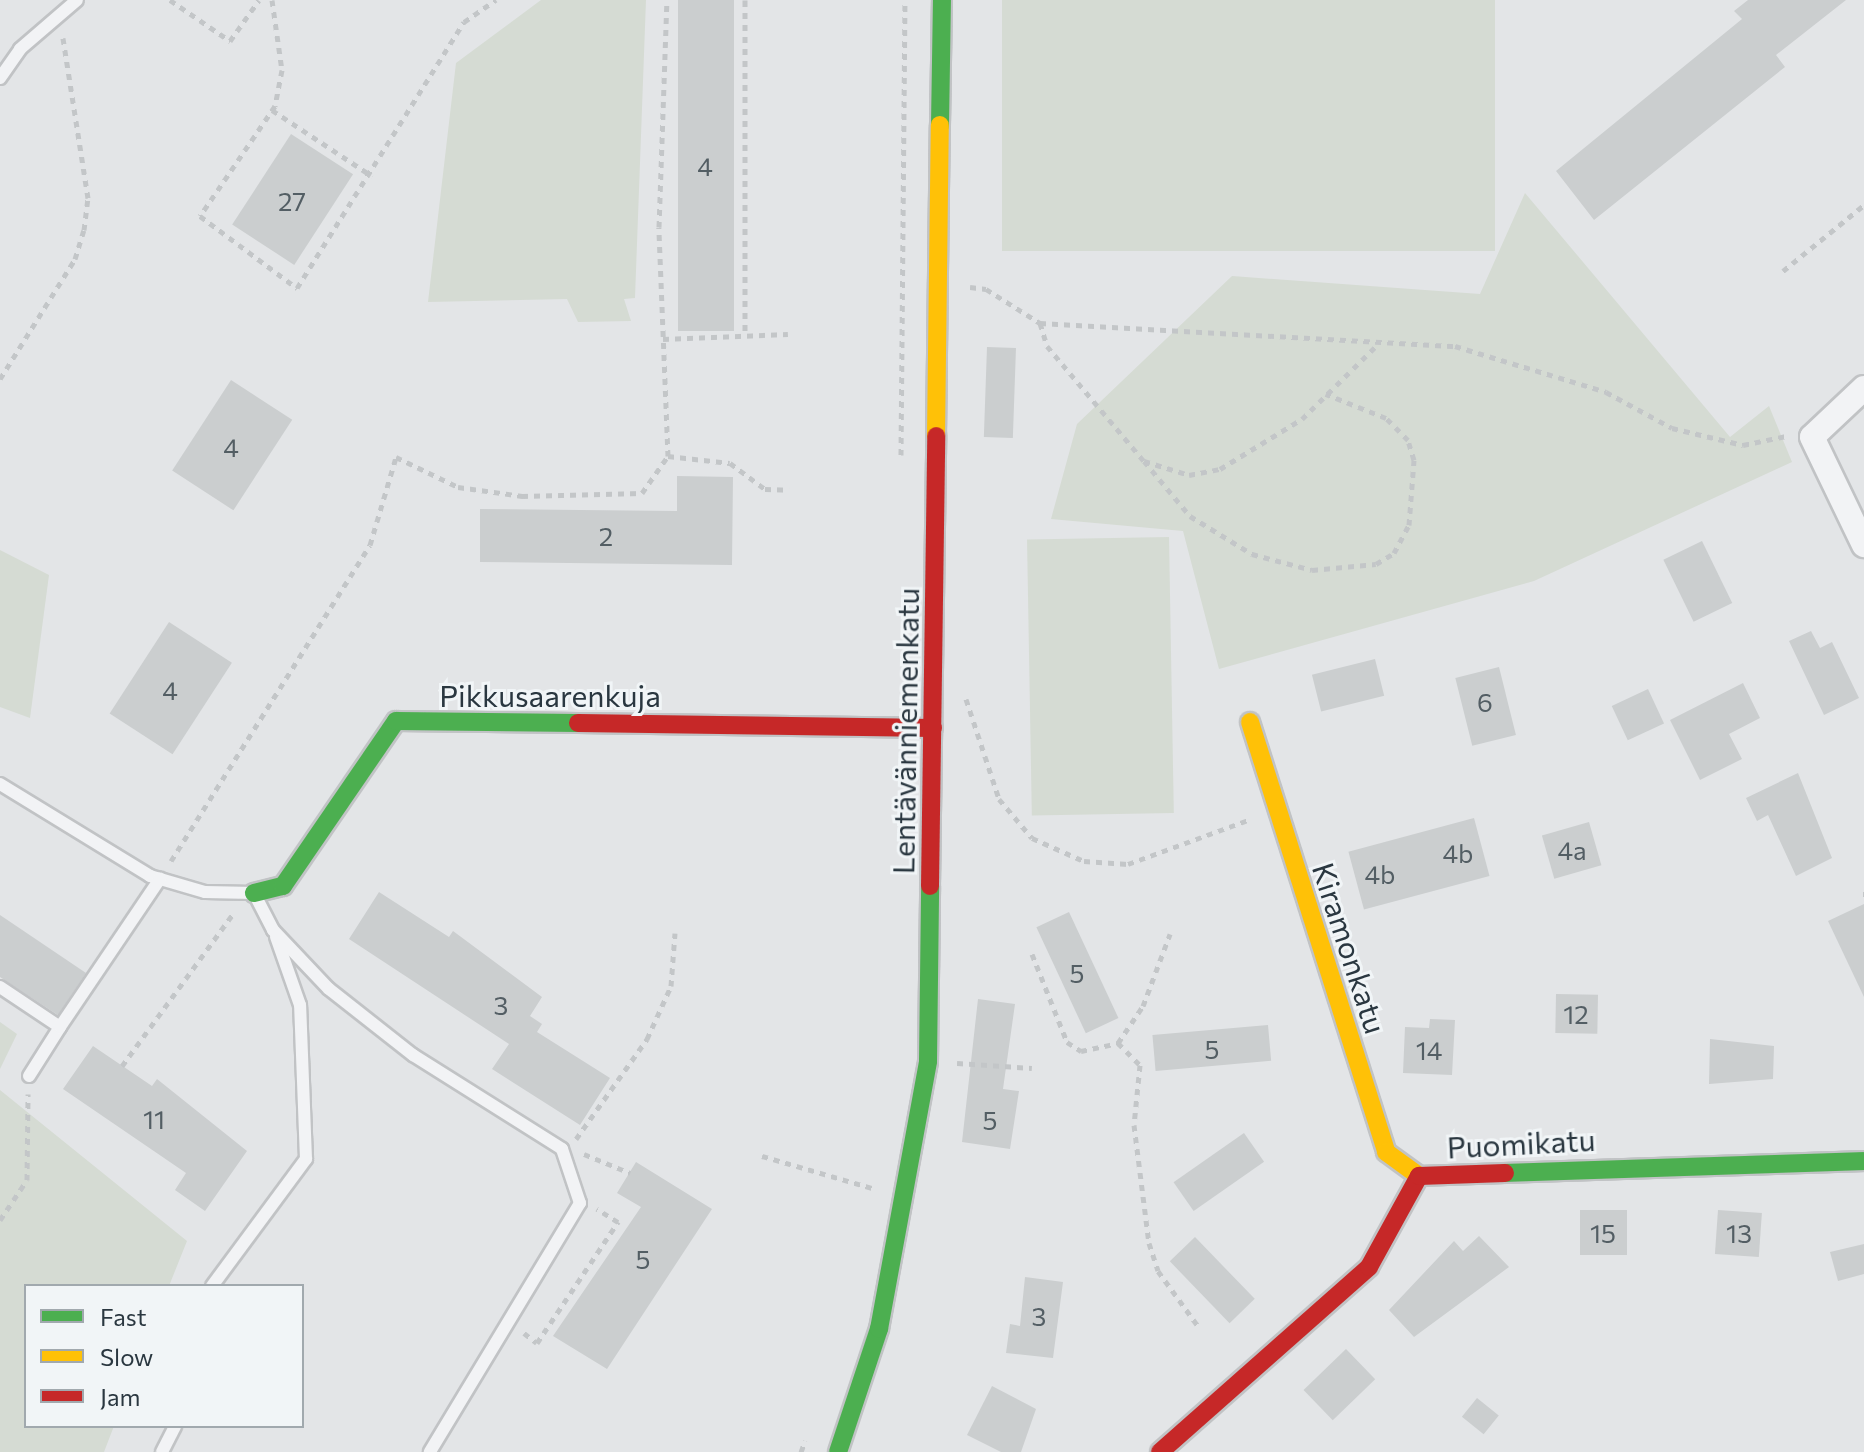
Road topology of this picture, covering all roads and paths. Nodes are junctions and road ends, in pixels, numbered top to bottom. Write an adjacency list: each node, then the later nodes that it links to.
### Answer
1 (170, 0): 2 (path)
2 (259, 0)
3 (272, 0): 10 (path)
4 (496, 0): 11 (path)
5 (667, 0): 19 (path)
6 (745, 0): 18 (path)
7 (942, 0): 15 (street, Lentävänniemenkatu)
8 (74, 5): 9 (lane); 21 (path)
9 (0, 78)
10 (272, 110): 11 (path); 11 (path)
11 (372, 176)
12 (1864, 205): 13 (path)
13 (1783, 271)
14 (900, 283): 15 (path)
15 (938, 283): 16 (path); 29 (street, Lentävänniemenkatu)
16 (1040, 323): 20 (path); 26 (path)
17 (788, 334): 18 (path)
18 (745, 336): 19 (path)
19 (663, 339): 25 (path)
20 (1380, 342): 23 (path); 24 (path)
21 (0, 379)
22 (1864, 388): 24 (street)
23 (1326, 394): 26 (path); 26 (path)
24 (1812, 437): 28 (street)
25 (668, 456): 27 (path); 34 (path)
26 (1144, 461)
27 (789, 490)
28 (1864, 545)
29 (934, 697): 31 (street, Lentävänniemenkatu); 33 (path)
30 (1250, 722): 33 (street, Kiramonkatu)
31 (933, 728): 35 (street, Pikkusaarenkuja); 43 (street, Lentävänniemenkatu)
32 (0, 784): 34 (lane)
33 (1275, 809): 51 (street, Kiramonkatu)
34 (160, 879): 35 (lane); 41 (lane)
35 (254, 893): 36 (lane); 44 (path)
36 (273, 930): 47 (lane); 55 (lane)
37 (675, 933): 47 (path)
38 (1170, 934): 42 (path)
39 (1032, 954): 42 (path)
40 (0, 987): 41 (lane)
41 (60, 1027): 46 (lane)
42 (1118, 1043): 57 (path)
43 (928, 1061): 45 (path); 61 (street, Lentävänniemenkatu)
44 (122, 1066)
45 (1032, 1068)
46 (29, 1076): 54 (path)
47 (562, 1149): 50 (path); 53 (lane)
48 (762, 1156): 52 (path)
49 (1864, 1161): 51 (street, Puomikatu)
50 (630, 1173)
51 (1419, 1176): 62 (street, Puomikatu)
52 (872, 1188)
53 (580, 1203): 56 (lane); 56 (path)
54 (0, 1220)
55 (213, 1284)
56 (507, 1320): 60 (lane)
57 (1198, 1326)
58 (174, 1428): 59 (lane)
59 (162, 1452)
60 (430, 1452)
61 (838, 1452)
62 (1160, 1452)

